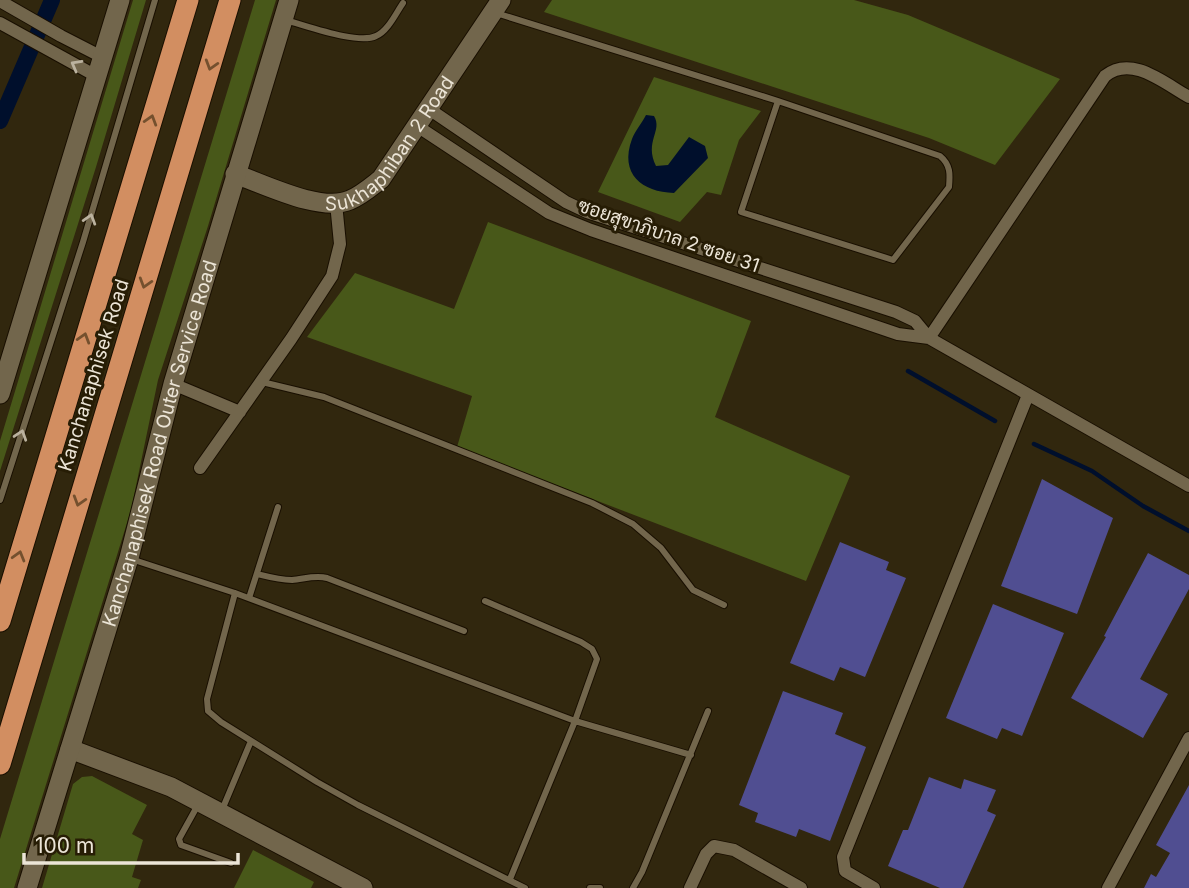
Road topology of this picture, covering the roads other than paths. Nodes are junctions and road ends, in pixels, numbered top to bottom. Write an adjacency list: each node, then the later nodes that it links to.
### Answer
1 (120, 0): 11 (main road)
2 (155, 0): 28 (lane, one-way to 2)
3 (188, 0): 36 (highway, Kanchanaphisek Road, one-way to 3)
4 (230, 0): 44 (highway, Kanchanaphisek Road, one-way to 44)
5 (289, 0): 9 (main road, Kanchanaphisek Road Outer Service Road)
6 (0, 1): 11 (street)
7 (403, 3): 9 (lane)
8 (497, 6): 13 (lane); 14 (main road, Sukhaphiban 2 Road)
9 (283, 19): 17 (main road, Kanchanaphisek Road Outer Service Road)
10 (0, 23): 11 (street, one-way to 10)
11 (101, 67): 23 (main road)
12 (1189, 97): 20 (street)
13 (778, 102): 13 (lane)
14 (429, 109): 15 (main road, Sukhaphiban 2 Road); 16 (street, ซอยสุขาภิบาล 2 ซอย 31)
15 (417, 126): 18 (street, ซอยสุขาภิบาล 2 ซอย 31); 19 (main road, Sukhaphiban 2 Road)
16 (524, 173): 18 (street); 20 (street, ซอยสุขาภิบาล 2 ซอย 31)
17 (235, 174): 19 (main road, Sukhaphiban 2 Road); 22 (main road, Kanchanaphisek Road Outer Service Road)
18 (513, 190): 20 (street, ซอยสุขาภิบาล 2 ซอย 31)
19 (337, 203): 21 (street)
20 (929, 338): 24 (street, ซอยสุขาภิบาล 2 ซอย 31)
21 (261, 382): 25 (street); 35 (lane)
22 (173, 384): 25 (street); 30 (main road, Kanchanaphisek Road Outer Service Road)
23 (0, 394)
24 (1028, 395): 27 (street, ซอยสุขาภิบาล 2 ซอย 31); 57 (street)
25 (240, 412): 26 (street)
26 (200, 468)
27 (1189, 486)
28 (0, 500)
29 (278, 507): 31 (lane)
30 (129, 558): 32 (lane); 42 (main road, Kanchanaphisek Road Outer Service Road)
31 (257, 574): 33 (lane); 37 (lane)
32 (235, 593): 33 (lane); 41 (lane)
33 (249, 598): 39 (lane)
34 (485, 601): 39 (lane)
35 (724, 605)
36 (0, 621)
37 (464, 631)
38 (708, 711): 43 (lane)
39 (575, 721): 43 (lane); 48 (lane)
40 (1189, 738): 58 (street)
41 (251, 741): 46 (lane); 48 (lane)
42 (70, 750): 45 (main road); 50 (main road, Kanchanaphisek Road Outer Service Road)
43 (691, 755): 54 (lane)
44 (0, 764)
45 (200, 802): 46 (main road); 47 (lane)
46 (221, 813): 49 (main road)
47 (231, 863)
48 (510, 879): 51 (lane)
49 (355, 886)
50 (27, 888)
51 (525, 888)
52 (590, 888): 53 (lane)
53 (600, 888)
54 (633, 888)
55 (690, 888): 56 (street)
56 (801, 888)
57 (874, 888)
58 (1108, 888)

